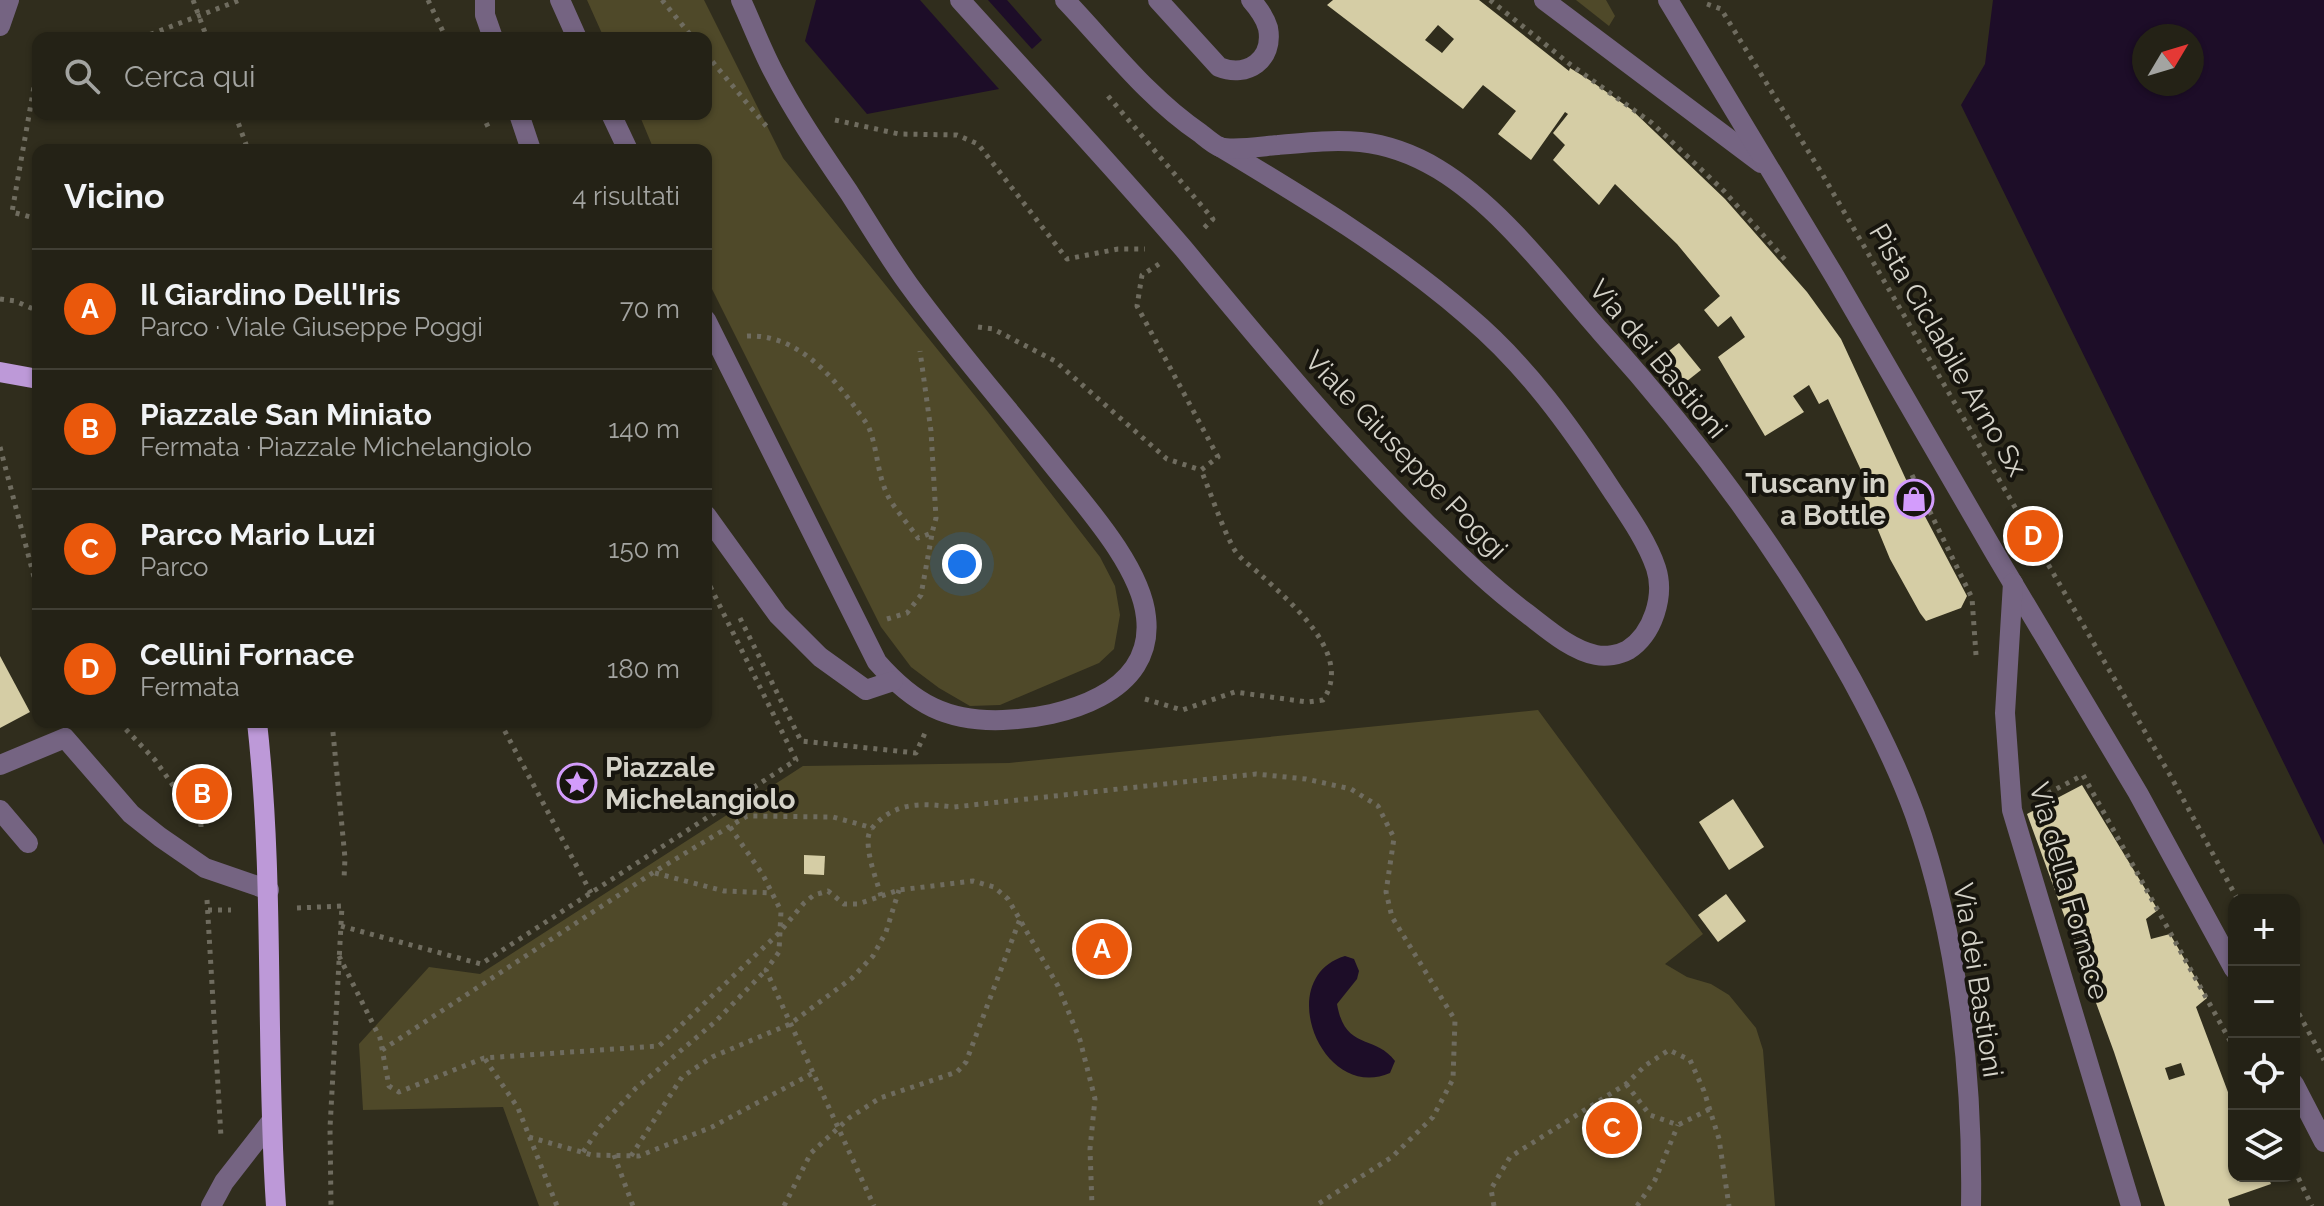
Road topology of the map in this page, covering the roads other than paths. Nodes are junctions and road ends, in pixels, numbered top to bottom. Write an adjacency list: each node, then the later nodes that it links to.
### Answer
1 (9, 0): 11 (street)
2 (485, 0): 12 (street)
3 (560, 0): 13 (street)
4 (741, 0): 25 (street)
5 (960, 0): 18 (street, Viale Giuseppe Poggi)
6 (1065, 0): 18 (street)
7 (1158, 0): 8 (street)
8 (1251, 0)
9 (1544, 0): 19 (street)
10 (1668, 0): 19 (street)
11 (0, 26)
12 (491, 32)
13 (574, 32)
14 (521, 120): 16 (street)
15 (614, 120): 17 (street)
16 (529, 144)
17 (625, 144)
18 (1220, 147): 37 (street, Via dei Bastioni)
19 (1770, 170): 24 (street)
20 (712, 332): 25 (street)
21 (0, 372): 22 (main road)
22 (32, 378)
23 (712, 523): 25 (street)
24 (2013, 583): 31 (street); 38 (street, Via della Fornace)
25 (893, 681)
26 (258, 728): 30 (main road)
27 (0, 765): 30 (street)
28 (0, 810): 29 (street)
29 (28, 843)
30 (269, 890): 33 (main road)
31 (2232, 966)
32 (2300, 1096): 34 (street)
33 (270, 1123): 35 (street); 36 (main road)
34 (2324, 1142)
35 (211, 1206)
36 (276, 1206)
37 (1971, 1206)
38 (2131, 1206)

